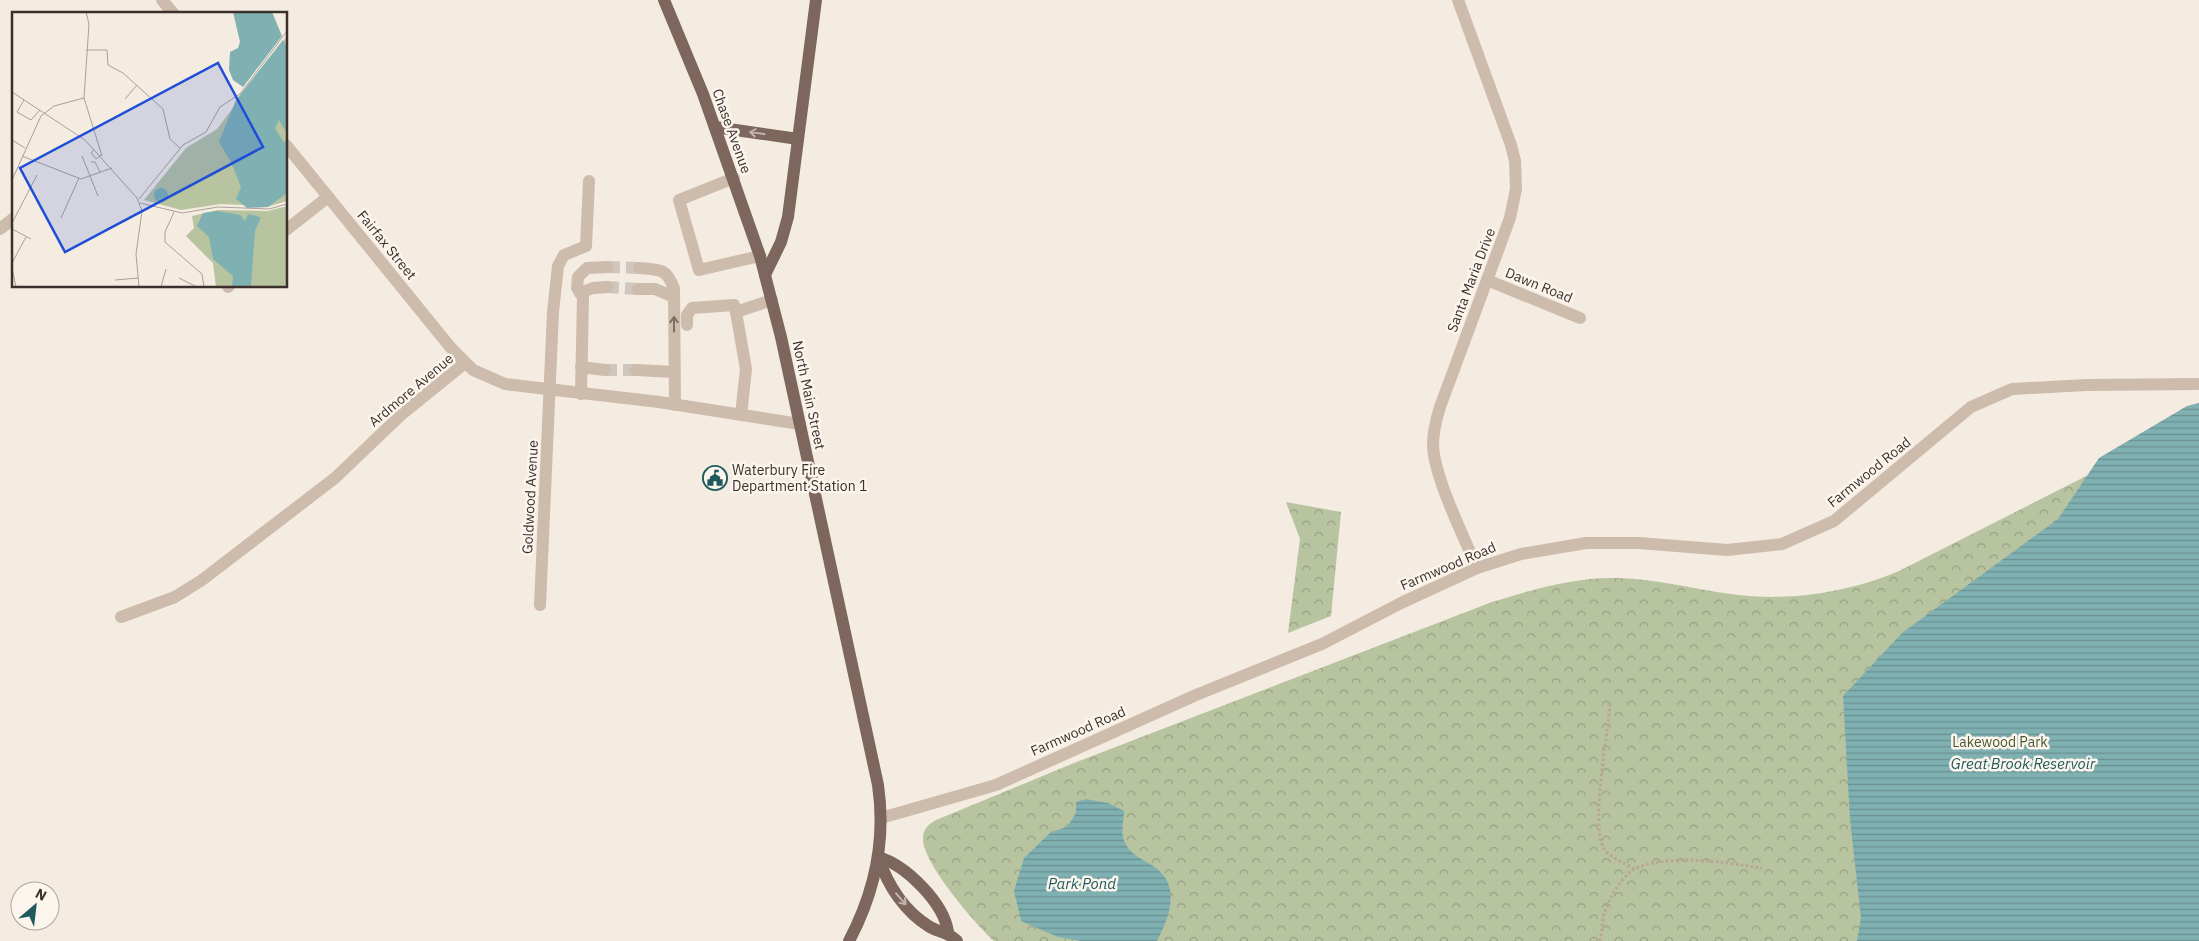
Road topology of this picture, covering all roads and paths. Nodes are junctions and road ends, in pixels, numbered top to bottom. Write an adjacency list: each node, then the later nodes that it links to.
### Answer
1 (162, 0): 5 (street)
2 (664, 0): 6 (main road, Chase Avenue)
3 (816, 0): 7 (main road)
4 (1458, 0): 19 (street, Santa Maria Drive)
5 (172, 12)
6 (715, 127): 7 (main road, one-way to 6); 9 (main road, Chase Avenue)
7 (798, 139): 18 (main road)
8 (288, 147): 11 (street, Fairfax Street)
9 (734, 178): 15 (main road, Chase Avenue); 15 (street)
10 (589, 181): 34 (street, Goldwood Avenue)
11 (328, 197): 13 (street); 28 (street, Fairfax Street)
12 (12, 220): 14 (street)
13 (288, 228)
14 (0, 229)
15 (760, 256): 18 (main road, Chase Avenue)
16 (608, 267): 22 (street)
17 (639, 268): 23 (street)
18 (765, 275): 24 (main road, North Main Street)
19 (1487, 280): 26 (street, Dawn Road); 39 (street, Santa Maria Drive)
20 (608, 287): 22 (street)
21 (638, 289): 23 (street)
22 (580, 293): 29 (street)
23 (674, 297): 32 (street, one-way to 23)
24 (772, 300): 25 (street); 38 (main road, North Main Street)
25 (736, 312): 27 (street); 37 (street)
26 (1580, 318)
27 (687, 325)
28 (465, 363): 34 (street, Ardmore Avenue); 41 (street, Ardmore Avenue)
29 (581, 367): 30 (street); 35 (street)
30 (605, 370)
31 (636, 370): 32 (street)
32 (674, 372): 36 (street)
33 (2199, 384): 39 (street, Farmwood Road)
34 (550, 390): 35 (street, Ardmore Avenue); 40 (street, Goldwood Avenue)
35 (581, 394): 36 (street, Ardmore Avenue)
36 (675, 404): 37 (street, Ardmore Avenue)
37 (741, 415): 38 (street, Ardmore Avenue)
38 (800, 424): 43 (main road, North Main Street)
39 (1477, 568): 43 (street, Farmwood Road)
40 (540, 604)
41 (121, 617)
42 (1610, 704): 46 (path)
43 (881, 818): 44 (main road, North Main Street)
44 (878, 857): 47 (main road); 47 (main road, one-way to 47); 48 (main road, North Main Street)
45 (1762, 868): 46 (path)
46 (1634, 869): 49 (path)
47 (953, 937)
48 (849, 941)
49 (1600, 941)

